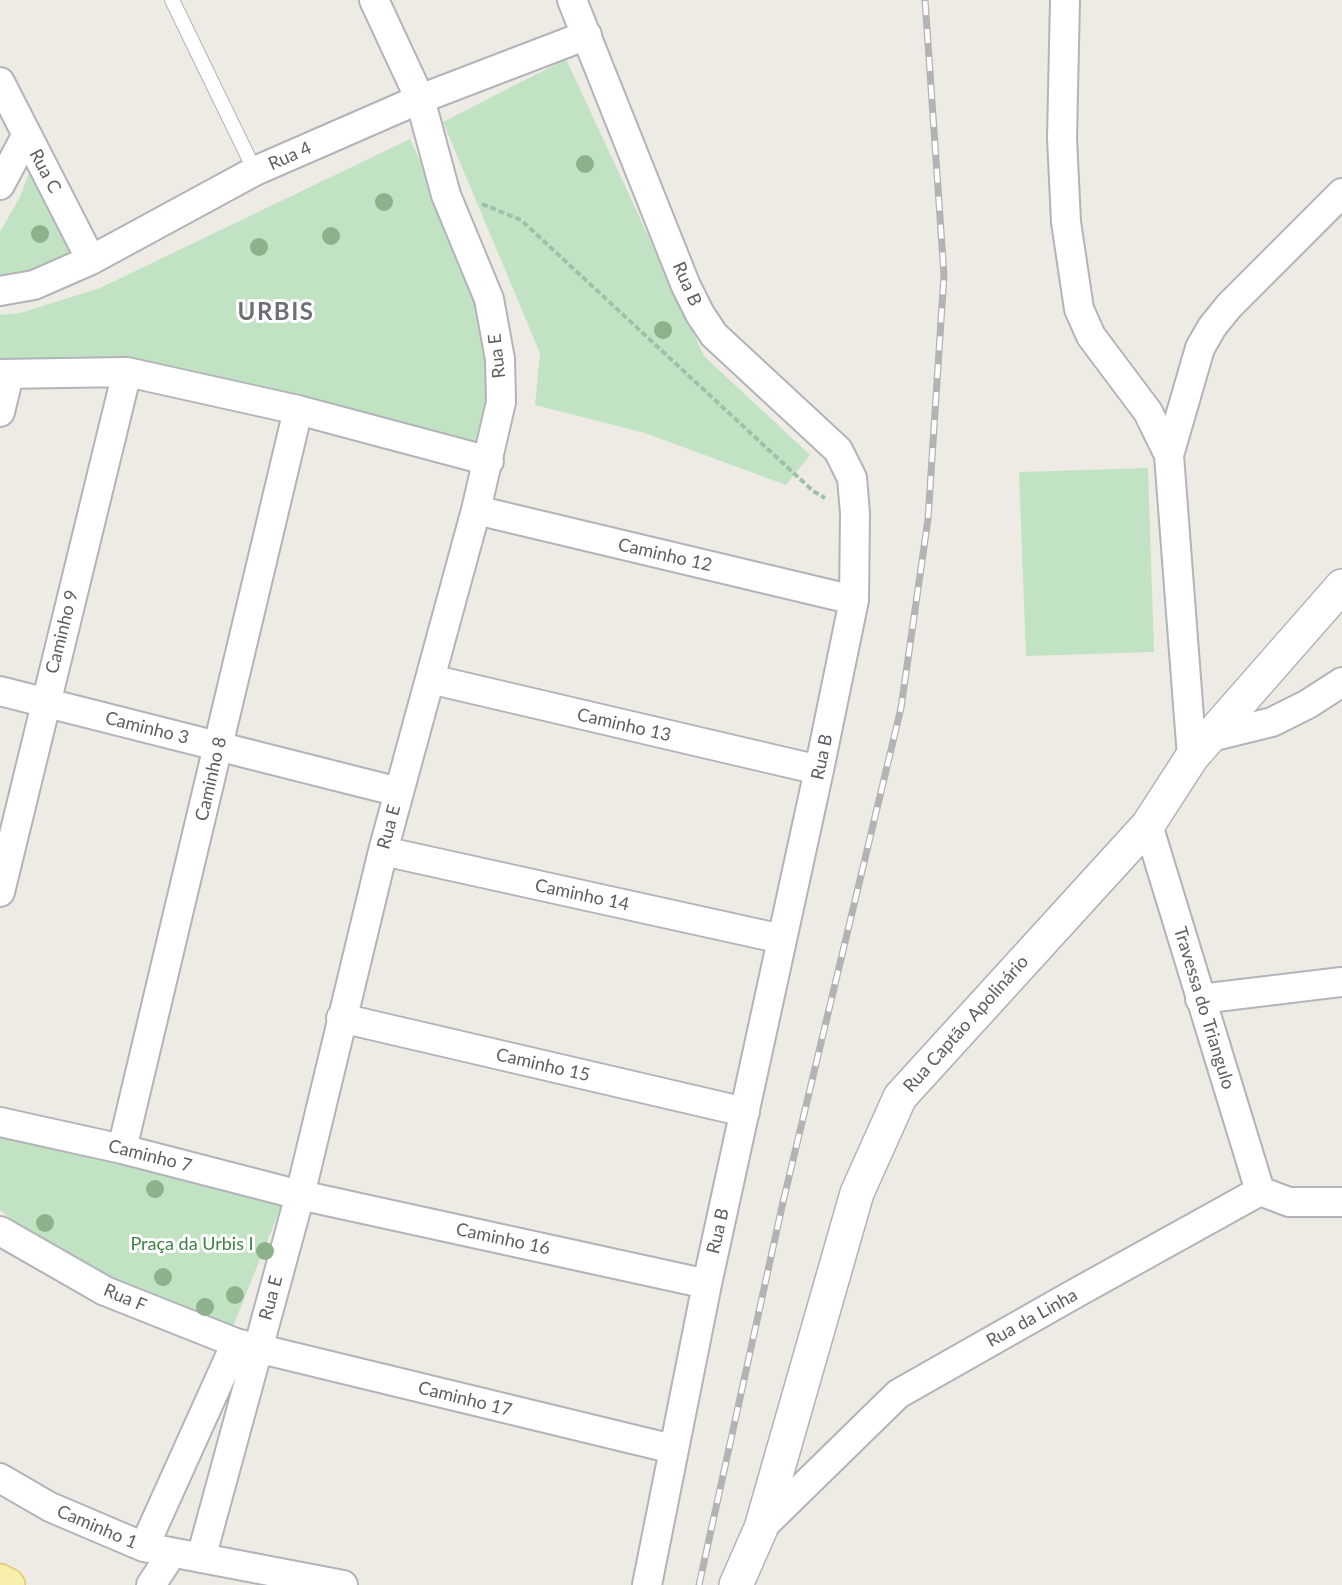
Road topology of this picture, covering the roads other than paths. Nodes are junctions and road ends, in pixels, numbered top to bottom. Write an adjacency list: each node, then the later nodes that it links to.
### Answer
1 (172, 0): 9 (lane)
2 (374, 0): 7 (street, Rua E)
3 (572, 0): 5 (street, Rua B)
4 (1065, 0): 18 (street)
5 (587, 35): 7 (street, Rua 4); 22 (street, Rua B)
6 (0, 82): 8 (street, Rua C)
7 (420, 99): 9 (street, Rua 4); 19 (street, Rua E)
8 (14, 124): 10 (street); 12 (street, Rua C)
9 (255, 171): 12 (street, Rua 4)
10 (0, 185)
11 (1342, 193): 18 (street)
12 (91, 260): 13 (street, Rua 4)
13 (0, 291)
14 (127, 372): 15 (street); 16 (street); 26 (street, Caminho 9)
15 (5, 374): 17 (street)
16 (298, 410): 19 (street); 27 (street, Caminho 8)
17 (0, 412)
18 (1169, 455): 28 (street)
19 (489, 461): 20 (street, Rua E)
20 (476, 510): 22 (street, Caminho 12); 23 (street, Rua E)
21 (1342, 586): 28 (street, Rua Captão Apolinário)
22 (854, 600): 29 (street, Rua B)
23 (430, 679): 29 (street, Caminho 13); 30 (street, Rua E)
24 (1342, 682): 28 (street)
25 (0, 690): 26 (street, Caminho 3)
26 (44, 703): 27 (street, Caminho 3); 33 (street, Caminho 9)
27 (219, 746): 30 (street, Caminho 3); 40 (street, Caminho 8)
28 (1201, 747): 31 (street, Rua Captão Apolinário)
29 (819, 770): 34 (street, Rua B)
30 (399, 792): 32 (street, Rua E)
31 (1148, 825): 36 (street, Travessa do Triangulo); 49 (street, Rua Captão Apolinário)
32 (382, 850): 34 (street, Caminho 14); 37 (street, Rua E)
33 (0, 892)
34 (782, 939): 38 (street, Rua B)
35 (1342, 982): 36 (street)
36 (1200, 999): 41 (street, Travessa do Triangulo)
37 (341, 1018): 38 (street, Caminho 15); 42 (street, Rua E)
38 (745, 1112): 45 (street, Rua B)
39 (0, 1122): 40 (street, Caminho 7)
40 (122, 1149): 42 (street, Caminho 7)
41 (1260, 1191): 43 (street); 49 (street, Rua da Linha)
42 (300, 1195): 45 (street, Caminho 16); 46 (street, Rua E)
43 (1342, 1202)
44 (5, 1244): 46 (street, Rua F)
45 (706, 1284): 47 (street, Rua B)
46 (247, 1346): 47 (street, Caminho 17); 50 (street); 52 (street, Rua E)
47 (673, 1449): 57 (street, Rua B)
48 (0, 1478): 50 (street, Caminho 1)
49 (761, 1528): 58 (street, Rua Captão Apolinário)
50 (144, 1547): 51 (street, Caminho 1)
51 (172, 1553): 52 (street, Caminho 1); 55 (street)
52 (201, 1558): 56 (street, Caminho 1)
53 (0, 1581): 54 (main road)
54 (8, 1585)
55 (151, 1585)
56 (343, 1585)
57 (647, 1585)
58 (736, 1585)

